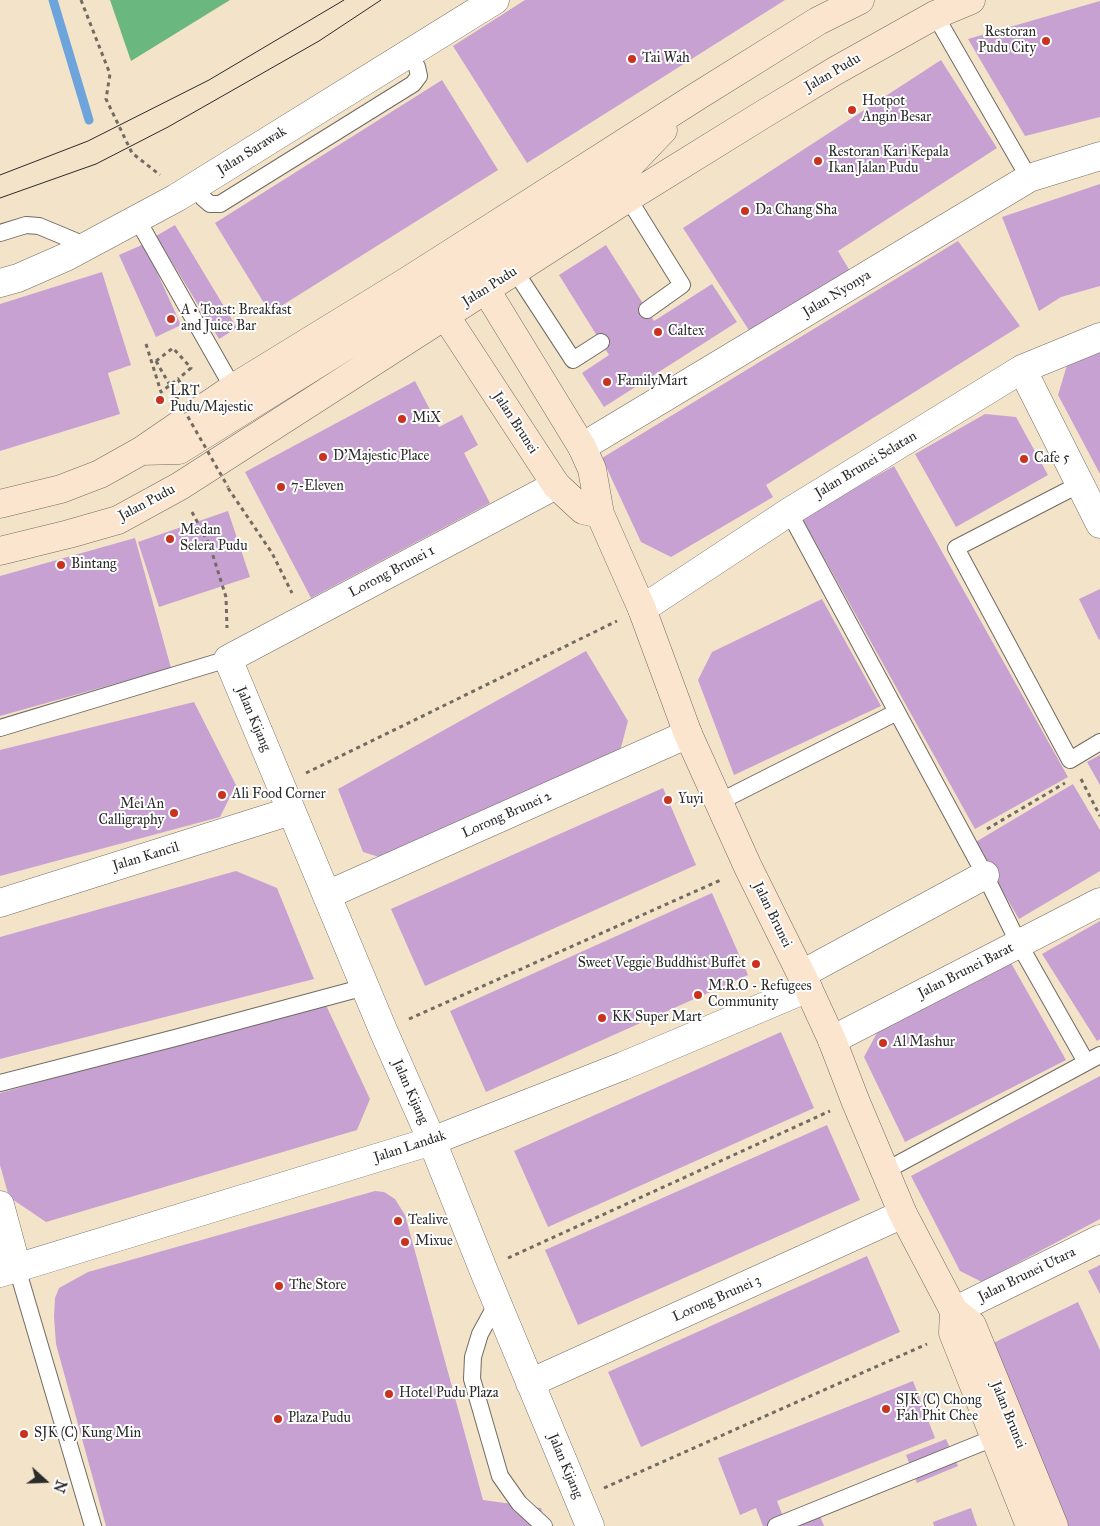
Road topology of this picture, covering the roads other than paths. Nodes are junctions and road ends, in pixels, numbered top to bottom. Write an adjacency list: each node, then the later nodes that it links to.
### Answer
1 (495, 0): 9 (street, Jalan Sarawak)
2 (860, 0): 5 (main road)
3 (971, 0): 4 (main road, Jalan Pudu)
4 (935, 15): 7 (lane); 8 (main road, Jalan Pudu)
5 (696, 97): 13 (main road); 20 (main road)
6 (1100, 156): 7 (street, Jalan Nyonya)
7 (1029, 178): 21 (street, Jalan Nyonya)
8 (628, 198): 12 (main road, Jalan Pudu); 16 (lane)
9 (137, 219): 11 (street, Jalan Sarawak); 20 (lane)
10 (0, 233): 11 (lane)
11 (87, 246): 14 (street, Jalan Sarawak)
12 (515, 271): 13 (main road, Jalan Pudu); 18 (lane)
13 (479, 278): 15 (main road, Jalan Pudu); 21 (main road, Jalan Brunei)
14 (0, 283)
15 (438, 304): 22 (main road); 24 (main road, Jalan Brunei); 29 (main road, Jalan Pudu)
16 (648, 310)
17 (1100, 337): 19 (street, Jalan Brunei Selatan)
18 (601, 342)
19 (1022, 369): 23 (street); 26 (street, Jalan Brunei Selatan)
20 (233, 388): 22 (main road)
21 (582, 447): 27 (main road, Jalan Brunei)
22 (141, 451): 25 (main road)
23 (1080, 484): 28 (street); 35 (lane)
24 (556, 485): 27 (main road, Jalan Brunei); 31 (street, Lorong Brunei 1)
25 (0, 504)
26 (790, 512): 30 (street, Jalan Brunei Selatan); 32 (lane)
27 (600, 514): 30 (main road, Jalan Brunei)
28 (1100, 524)
29 (0, 551)
30 (642, 609): 34 (main road, Jalan Brunei)
31 (228, 659): 33 (lane); 37 (street, Jalan Kijang)
32 (897, 712): 36 (lane); 38 (lane)
33 (0, 728)
34 (688, 734): 36 (main road, Jalan Brunei); 39 (street, Lorong Brunei 2)
35 (1100, 742)
36 (719, 802): 43 (main road, Jalan Brunei)
37 (291, 812): 39 (street, Jalan Kijang); 41 (street, Jalan Kancil)
38 (985, 875): 42 (lane); 43 (street, Jalan Landak)
39 (327, 895): 44 (street, Jalan Kijang)
40 (1100, 902): 42 (street, Jalan Brunei Barat)
41 (0, 903)
42 (1019, 944): 45 (street, Jalan Brunei Barat); 46 (lane)
43 (805, 981): 45 (main road, Jalan Brunei); 48 (street, Jalan Landak)
44 (365, 986): 47 (lane); 48 (street, Jalan Kijang)
45 (832, 1040): 49 (main road, Jalan Brunei)
46 (1093, 1058): 49 (lane)
47 (0, 1083)
48 (432, 1141): 53 (street, Jalan Landak); 54 (street, Jalan Kijang)
49 (885, 1171): 51 (main road, Jalan Brunei)
50 (0, 1205): 53 (street)
51 (903, 1214): 55 (main road, Jalan Brunei); 56 (street, Lorong Brunei 3)
52 (1100, 1239): 55 (street, Jalan Brunei Utara)
53 (8, 1271): 58 (lane)
54 (497, 1303): 56 (street, Jalan Kijang); 59 (lane)
55 (953, 1322): 57 (main road, Jalan Brunei)
56 (530, 1383): 60 (street, Jalan Kijang)
57 (1005, 1434): 61 (lane); 62 (main road, Jalan Brunei); 63 (main road, Jalan Brunei)
58 (93, 1526)
59 (544, 1526)
60 (590, 1526)
61 (776, 1526)
62 (1030, 1526)
63 (1054, 1526)

